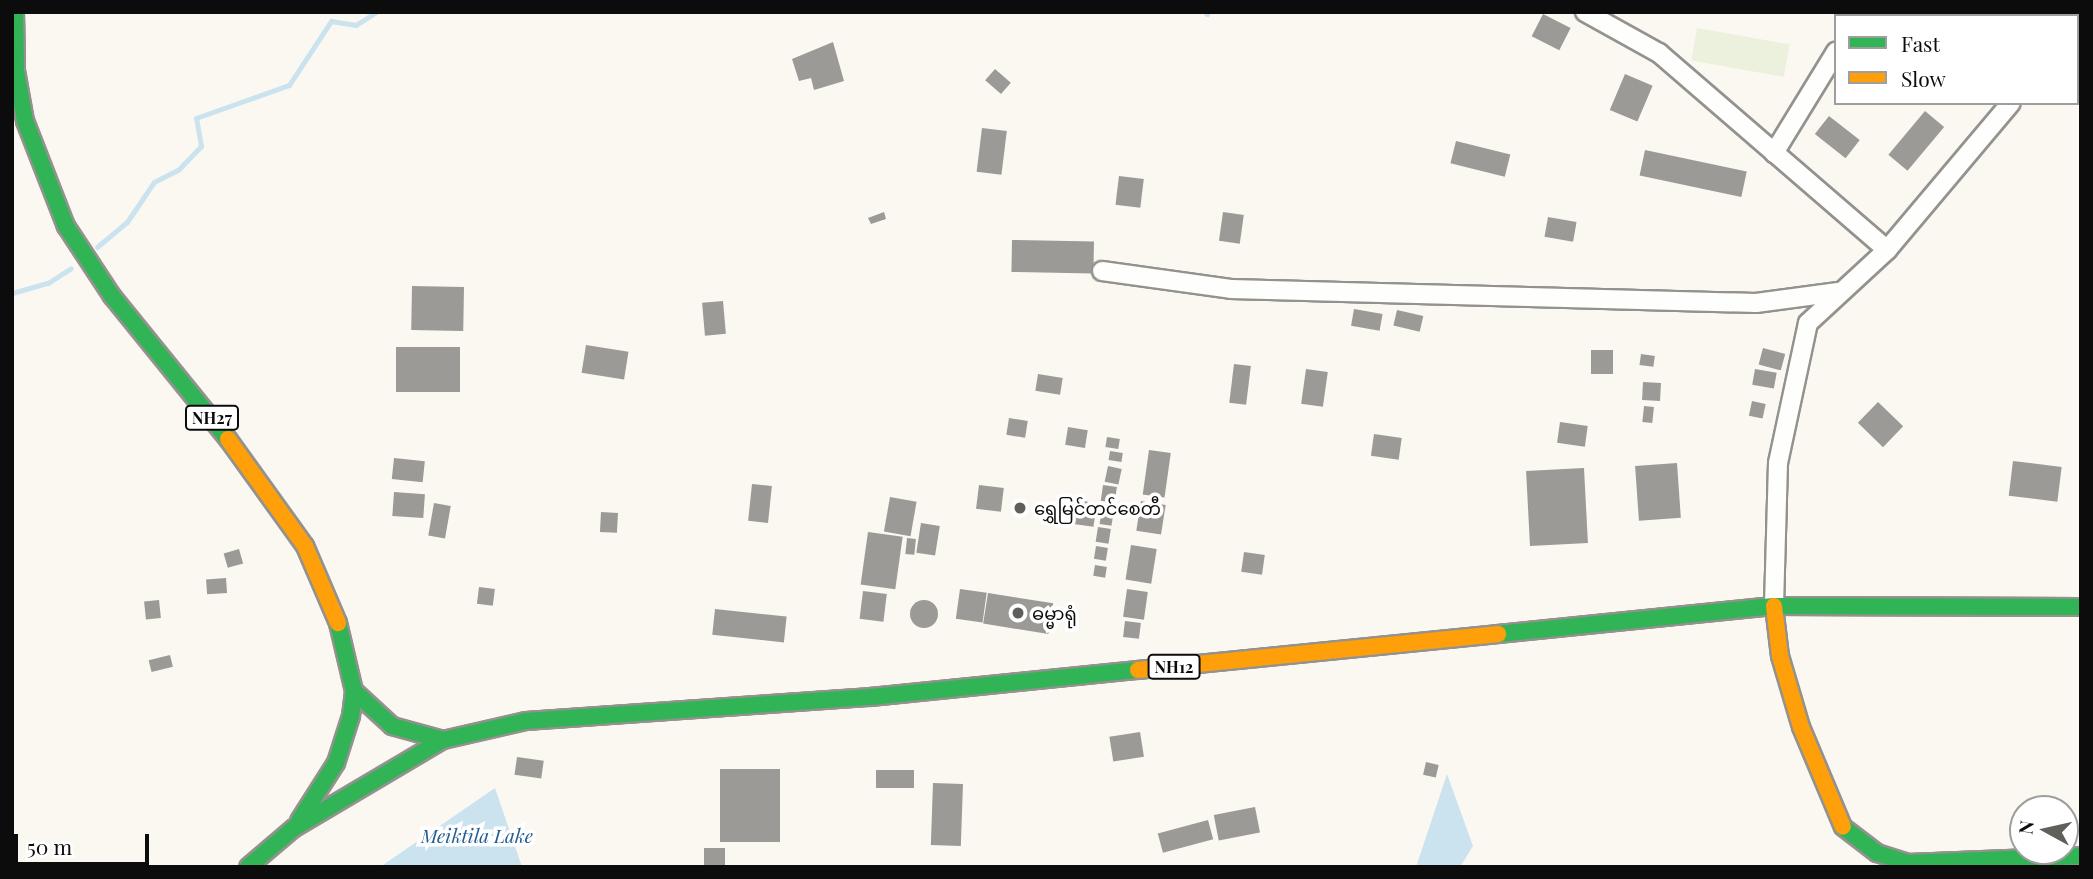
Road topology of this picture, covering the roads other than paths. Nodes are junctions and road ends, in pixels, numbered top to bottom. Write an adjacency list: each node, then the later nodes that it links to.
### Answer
1 (15, 12): 11 (main road, NH27)
2 (1585, 12): 5 (street)
3 (1834, 55): 5 (street)
4 (2009, 105): 6 (street)
5 (1774, 153): 6 (street)
6 (1887, 250): 8 (street)
7 (1102, 271): 8 (street)
8 (1838, 292): 9 (street)
9 (1774, 606): 10 (main road, NH12); 12 (main road, NH12); 14 (main road)
10 (2081, 607)
11 (354, 691): 12 (main road); 13 (main road, NH27)
12 (443, 740): 13 (main road, NH12)
13 (294, 828): 15 (main road, NH12)
14 (2081, 856)
15 (248, 867)

